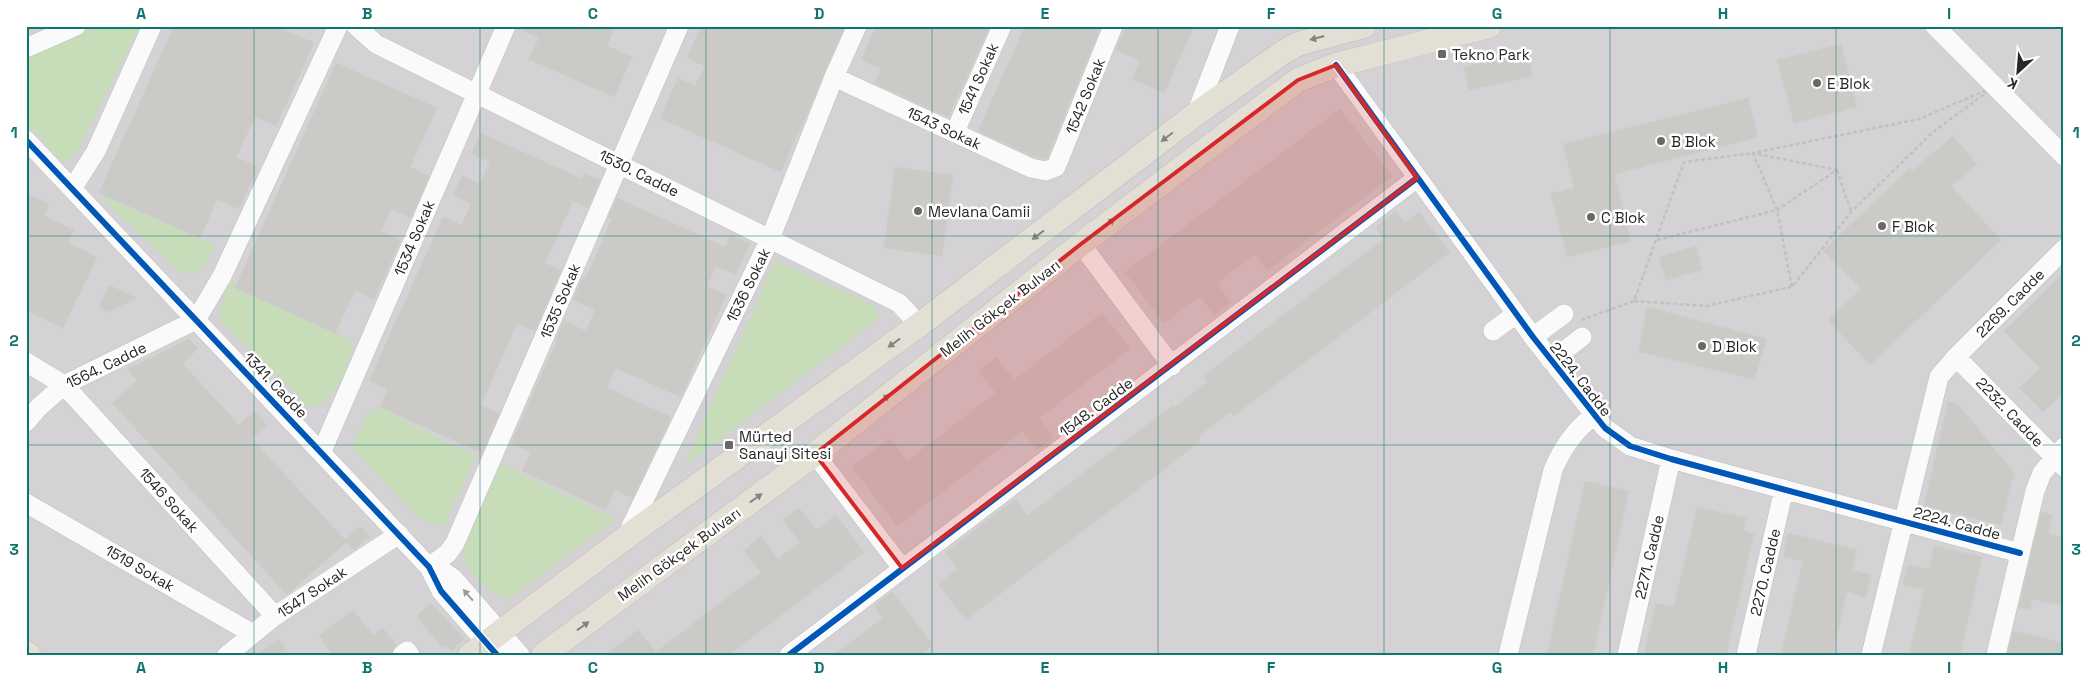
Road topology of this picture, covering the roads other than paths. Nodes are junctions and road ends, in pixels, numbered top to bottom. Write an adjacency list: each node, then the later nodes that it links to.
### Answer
1 (76, 26): 14 (street)
2 (152, 26): 25 (street)
3 (338, 26): 31 (street)
4 (506, 26): 17 (street, 1534 Sokak)
5 (679, 26): 22 (street, 1535 Sokak)
6 (857, 26): 16 (street, 1536 Sokak)
7 (1002, 26): 19 (street, 1541 Sokak)
8 (1114, 26): 23 (street, 1542 Sokak)
9 (1230, 26): 18 (street)
10 (1364, 26): 18 (main road, one-way to 18)
11 (1489, 26): 15 (main road, Melih Gökçek Bulvarı)
12 (1935, 26): 21 (street)
13 (362, 29): 17 (street, 1530. Cadde)
14 (26, 48)
15 (1336, 65): 24 (street, 2224. Cadde); 27 (main road, Melih Gökçek Bulvarı, one-way to 15)
16 (834, 77): 19 (street, 1543 Sokak); 26 (street, 1536 Sokak)
17 (476, 94): 22 (street, 1530. Cadde); 43 (street, 1534 Sokak)
18 (1196, 114): 32 (main road, one-way to 32)
19 (955, 132): 23 (street, 1543 Sokak)
20 (26, 140): 25 (street, 1341. Cadde)
21 (2064, 156)
22 (619, 163): 26 (street, 1530. Cadde); 53 (street, 1535 Sokak)
23 (1056, 167)
24 (1417, 178): 29 (street, 2224. Cadde); 39 (street, 1548. Cadde)
25 (72, 189): 31 (street, 1341. Cadde)
26 (770, 239): 32 (street, 1530. Cadde); 51 (street, 1536 Sokak)
27 (1081, 244): 39 (street); 44 (main road, Melih Gökçek Bulvarı, one-way to 27)
28 (2064, 250): 36 (street, 2269. Cadde)
29 (1516, 314): 33 (street); 35 (street, 2224. Cadde)
30 (1564, 314): 35 (street)
31 (196, 320): 40 (street, 1564. Cadde); 43 (street, 1341. Cadde)
32 (919, 325): 51 (main road, one-way to 51)
33 (1493, 331)
34 (1582, 336): 37 (street)
35 (1533, 338): 37 (street, 2224. Cadde)
36 (1956, 357): 45 (street, 2232. Cadde); 49 (street, 2269. Cadde)
37 (1551, 361): 41 (street, 2224. Cadde)
38 (26, 362): 40 (street, 1546 Sokak)
39 (1172, 366): 54 (street, 1548. Cadde)
40 (64, 384): 42 (street, 1564. Cadde); 55 (street, 1546 Sokak)
41 (1594, 415): 46 (street, 2224. Cadde); 64 (street)
42 (26, 422)
43 (322, 451): 50 (street, 1341. Cadde)
44 (815, 454): 54 (street); 62 (main road, Melih Gökçek Bulvarı, one-way to 44)
45 (2060, 457): 52 (street)
46 (1671, 459): 47 (street, 2224. Cadde); 65 (street, 2271. Cadde)
47 (1784, 489): 49 (street, 2224. Cadde); 66 (street, 2270. Cadde)
48 (26, 503): 56 (street, 1519 Sokak)
49 (1902, 521): 52 (street, 2224. Cadde); 67 (street)
50 (400, 534): 53 (street, 1341. Cadde); 55 (street, 1547 Sokak)
51 (625, 538): 57 (main road)
52 (2020, 553): 68 (street)
53 (430, 567): 57 (street, 1341. Cadde)
54 (902, 568): 63 (street, 1548. Cadde)
55 (275, 616): 56 (street, 1547 Sokak)
56 (253, 634): 58 (street, 1547 Sokak)
57 (489, 646): 61 (street, 1341. Cadde)
58 (227, 655)
59 (402, 655): 60 (street)
60 (410, 655)
61 (520, 655)
62 (543, 655)
63 (789, 655)
64 (1508, 655)
65 (1627, 655)
66 (1746, 655)
67 (1871, 655)
68 (1996, 655)

